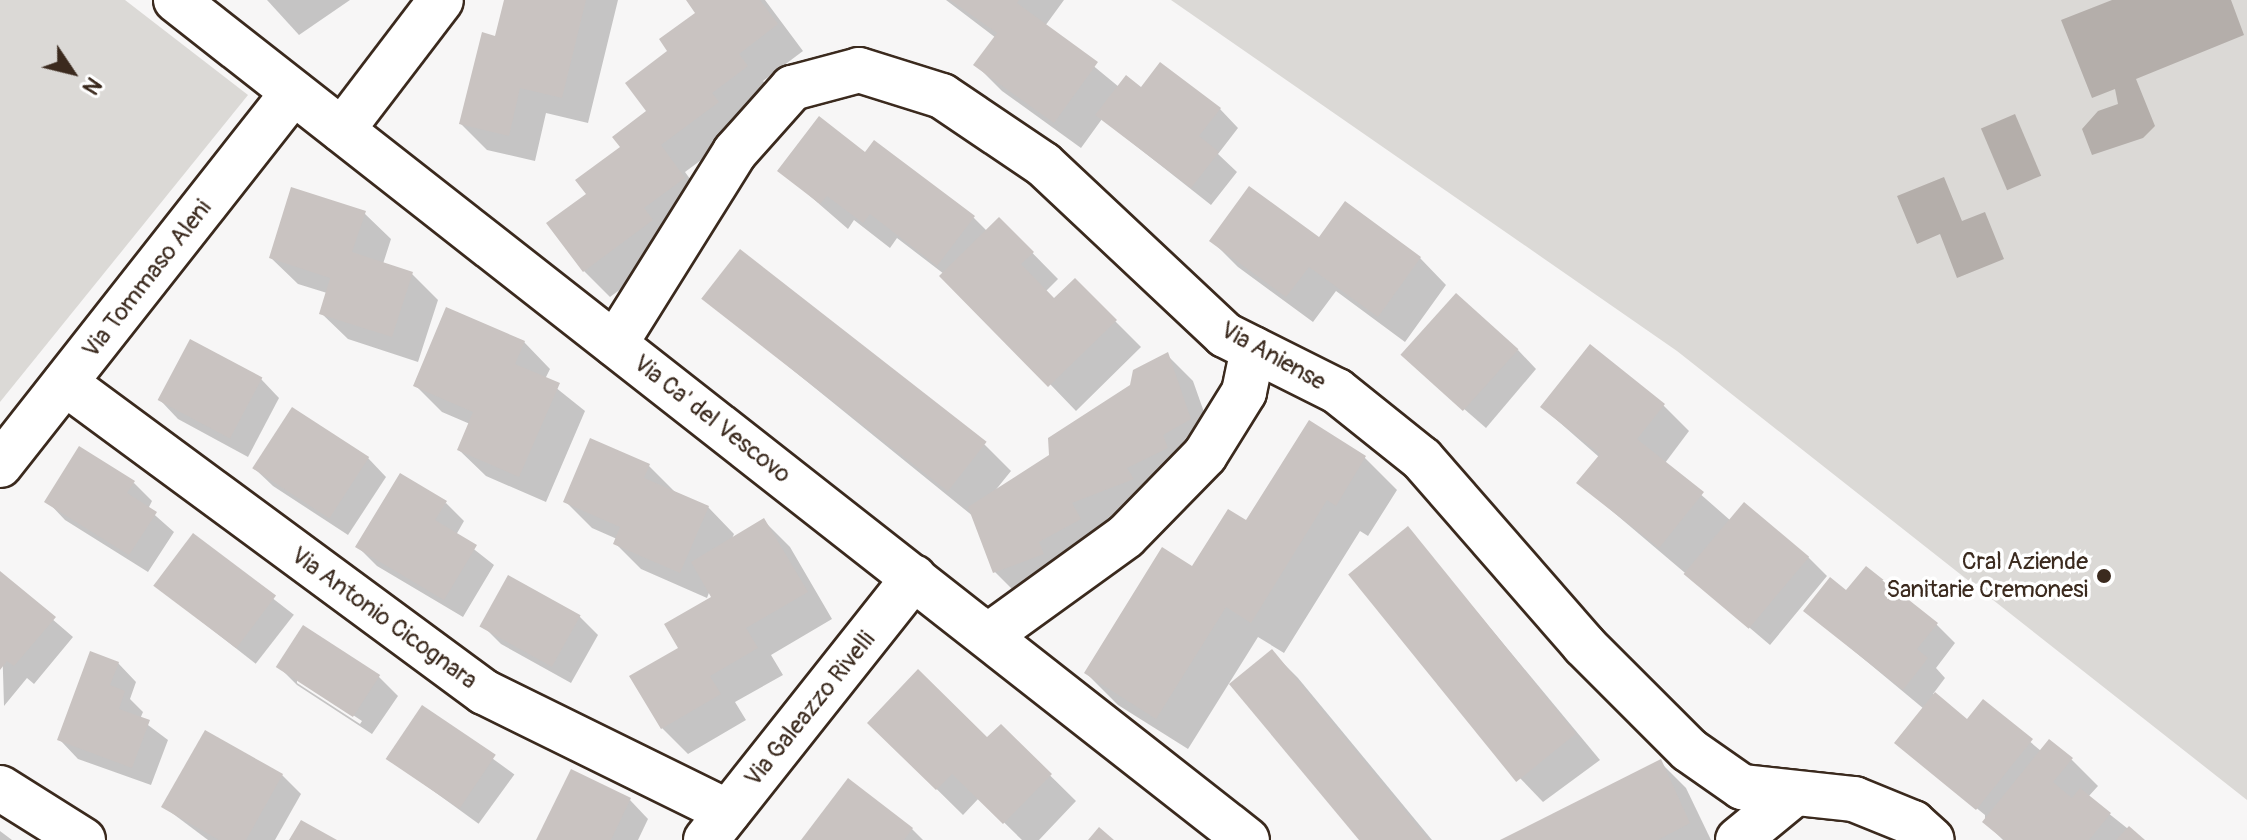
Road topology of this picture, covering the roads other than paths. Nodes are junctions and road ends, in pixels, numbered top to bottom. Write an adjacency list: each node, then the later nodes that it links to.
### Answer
1 (176, 0): 3 (street, Via Ca' del Vescovo)
2 (441, 0): 4 (street)
3 (293, 92): 4 (street, Via Ca' del Vescovo); 7 (street, Via Tommaso Aleni)
4 (342, 130): 5 (street, Via Ca' del Vescovo)
5 (615, 344): 6 (street, Via Aniense); 9 (street, Via Ca' del Vescovo)
6 (1253, 349): 10 (street); 12 (street, Via Aniense)
7 (65, 383): 8 (street, Via Tommaso Aleni); 13 (street, Via Antonio Cicognara)
8 (0, 465)
9 (914, 578): 10 (street, Via Ca' del Vescovo); 13 (street, Via Galeazzo Rivelli)
10 (988, 636): 15 (street, Via Ca' del Vescovo)
11 (0, 788): 14 (street)
12 (1794, 794): 16 (street); 17 (street, Via Aniense)
13 (717, 826)
14 (83, 840)
15 (1247, 840)
16 (1738, 840)
17 (1932, 840)

